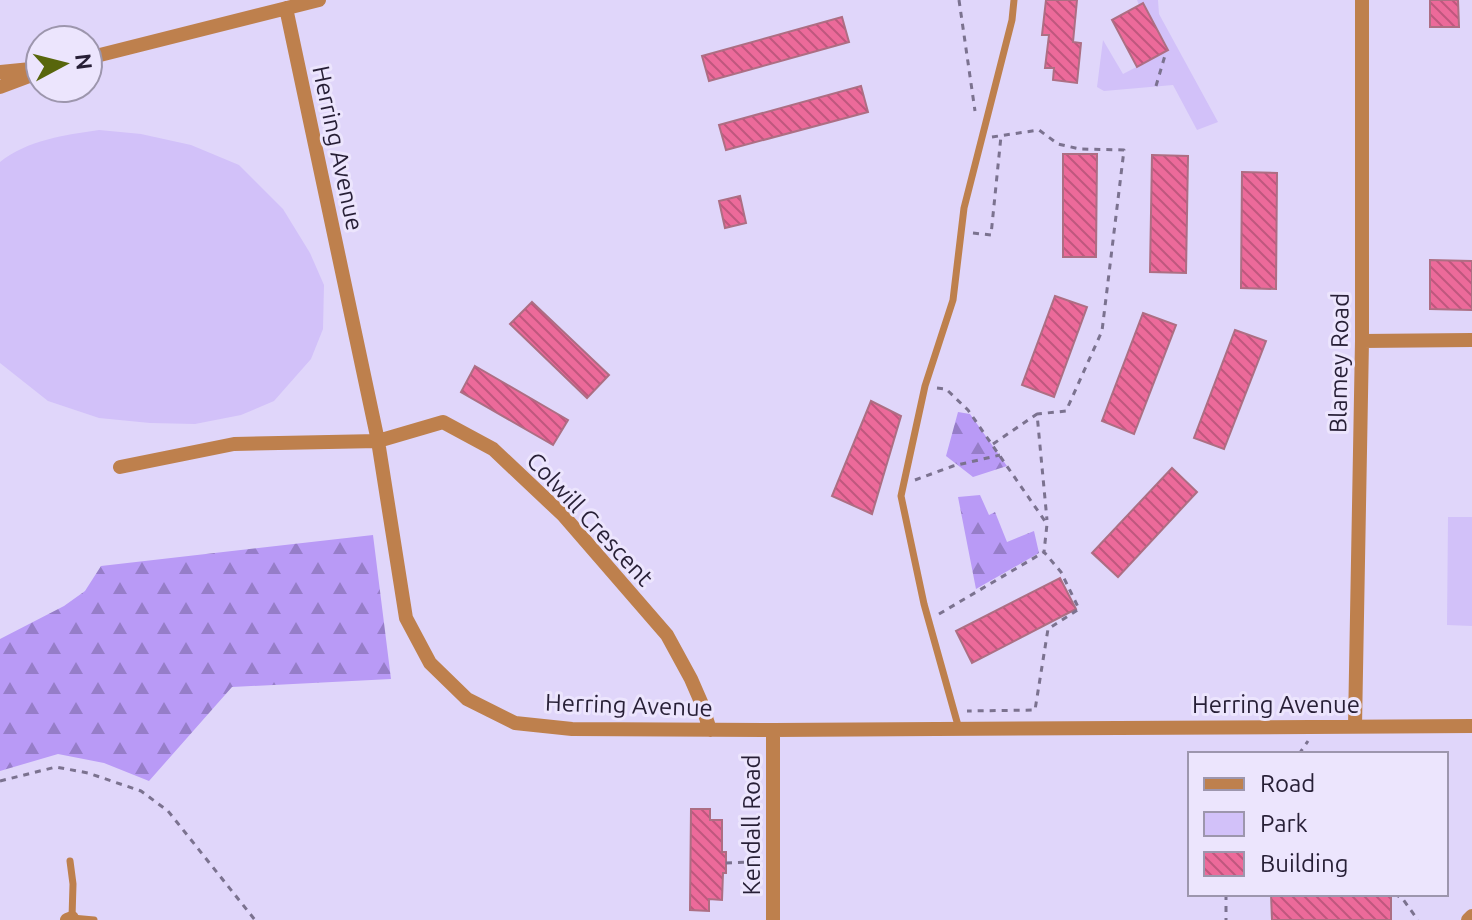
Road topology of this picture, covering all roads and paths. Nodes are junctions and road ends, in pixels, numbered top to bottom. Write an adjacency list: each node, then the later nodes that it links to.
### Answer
1 (319, 0): 4 (street)
2 (1014, 0): 12 (lane)
3 (1362, 0): 16 (street, Blamey Road)
4 (286, 8): 6 (street); 19 (street, Herring Avenue)
5 (1166, 52): 10 (path)
6 (104, 54)
7 (24, 71): 8 (street)
8 (0, 72)
9 (24, 77): 11 (street)
10 (1156, 86)
11 (0, 87)
12 (983, 136): 13 (path); 14 (lane)
13 (1001, 136): 14 (path); 18 (path)
14 (961, 233): 17 (lane)
15 (1472, 340): 16 (street)
16 (1362, 341): 28 (street, Blamey Road)
17 (925, 386): 20 (path); 23 (lane)
18 (1037, 414): 20 (path); 24 (path)
19 (378, 441): 22 (street, Colwill Crescent); 31 (street, Colwill Crescent); 31 (street, Herring Avenue)
20 (993, 444): 21 (path)
21 (1000, 455): 23 (path); 24 (path)
22 (120, 467)
23 (904, 483): 26 (lane)
24 (1047, 524): 25 (path)
25 (1044, 552): 26 (path); 27 (path)
26 (928, 620): 27 (lane)
27 (954, 711): 30 (lane)
28 (1355, 726): 29 (street, Herring Avenue); 30 (street, Herring Avenue)
29 (1472, 726)
30 (959, 729): 32 (street, Herring Avenue)
31 (710, 730): 32 (street, Herring Avenue)
32 (773, 730): 42 (street, Kendall Road)
33 (0, 781): 41 (path)
34 (70, 861): 39 (lane)
35 (754, 862): 36 (path)
36 (726, 863)
37 (1226, 896): 43 (path)
38 (1398, 896): 44 (path)
39 (69, 919): 40 (lane)
40 (94, 920)
41 (255, 920)
42 (773, 920)
43 (1226, 920)
44 (1418, 920)

